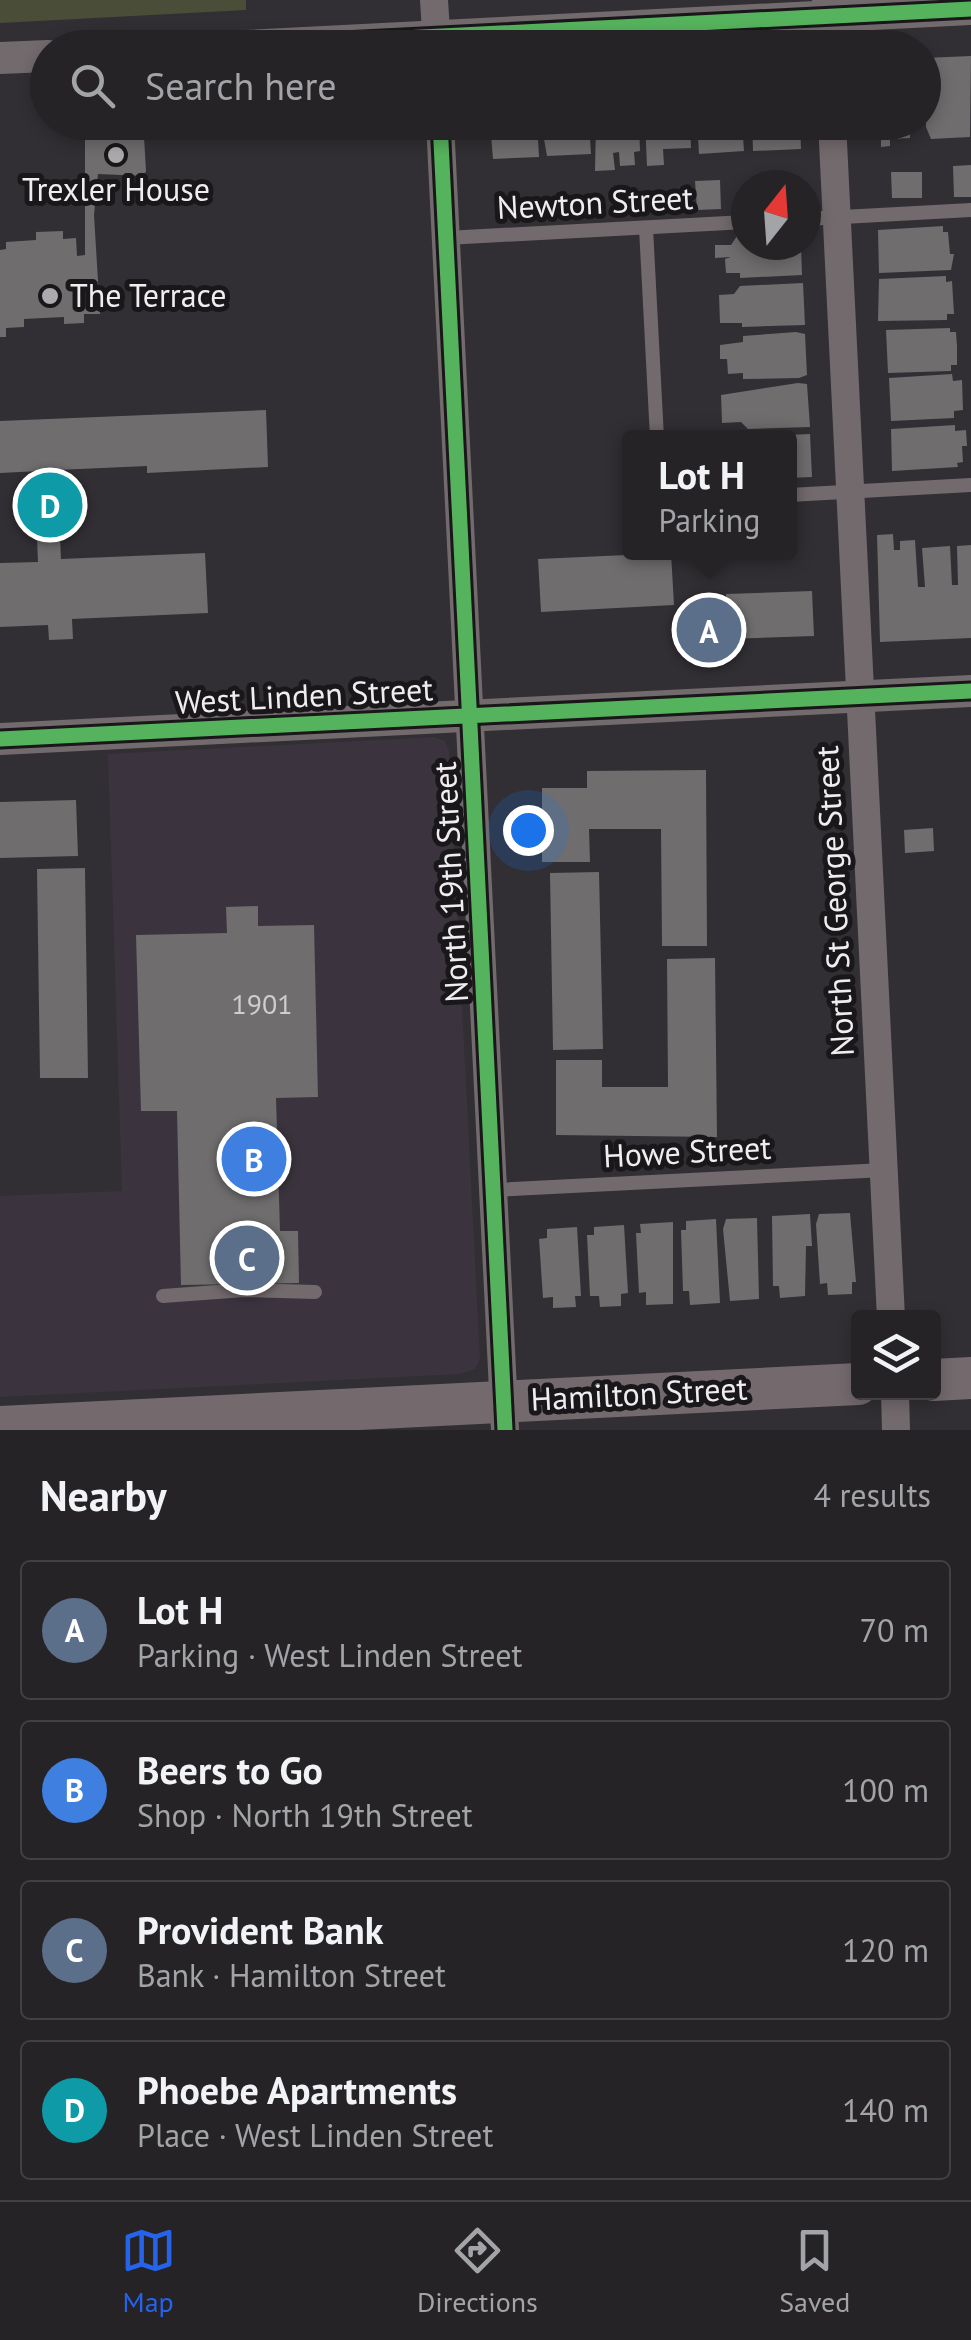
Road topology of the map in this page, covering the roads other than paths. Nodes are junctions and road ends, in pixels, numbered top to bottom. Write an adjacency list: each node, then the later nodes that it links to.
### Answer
1 (434, 0): 4 (street)
2 (971, 9): 3 (street)
3 (827, 21): 5 (street)
4 (435, 30)
5 (659, 30)
6 (30, 57): 7 (street)
7 (0, 58)
8 (441, 140): 15 (street, North 19th Street)
9 (833, 140): 11 (street, North St George Street)
10 (971, 210): 11 (lane)
11 (836, 217): 12 (lane); 18 (street, North St George Street)
12 (821, 218)
13 (731, 223): 14 (lane, Newton Street)
14 (646, 228): 15 (lane, Newton Street); 16 (lane)
15 (446, 238): 22 (street, North 19th Street)
16 (657, 430)
17 (971, 485): 18 (lane)
18 (847, 492): 19 (lane); 21 (street, North St George Street)
19 (797, 495)
20 (971, 691): 21 (street, West Linden Street)
21 (860, 696): 22 (street, West Linden Street); 24 (street, North St George Street)
22 (470, 716): 23 (street, West Linden Street); 25 (street, North 19th Street)
23 (0, 738)
24 (884, 1170): 25 (lane, Howe Street); 28 (street, North St George Street)
25 (494, 1190): 33 (street, North 19th Street)
26 (315, 1292): 27 (lane)
27 (163, 1296)
28 (891, 1310)
29 (971, 1378): 30 (main road)
30 (941, 1380)
31 (851, 1385): 33 (main road, Hamilton Street)
32 (895, 1400): 36 (street)
33 (504, 1415): 34 (main road, Hamilton Street)
34 (114, 1425): 35 (main road, Hamilton Street)
35 (0, 1427)
36 (896, 1430)

